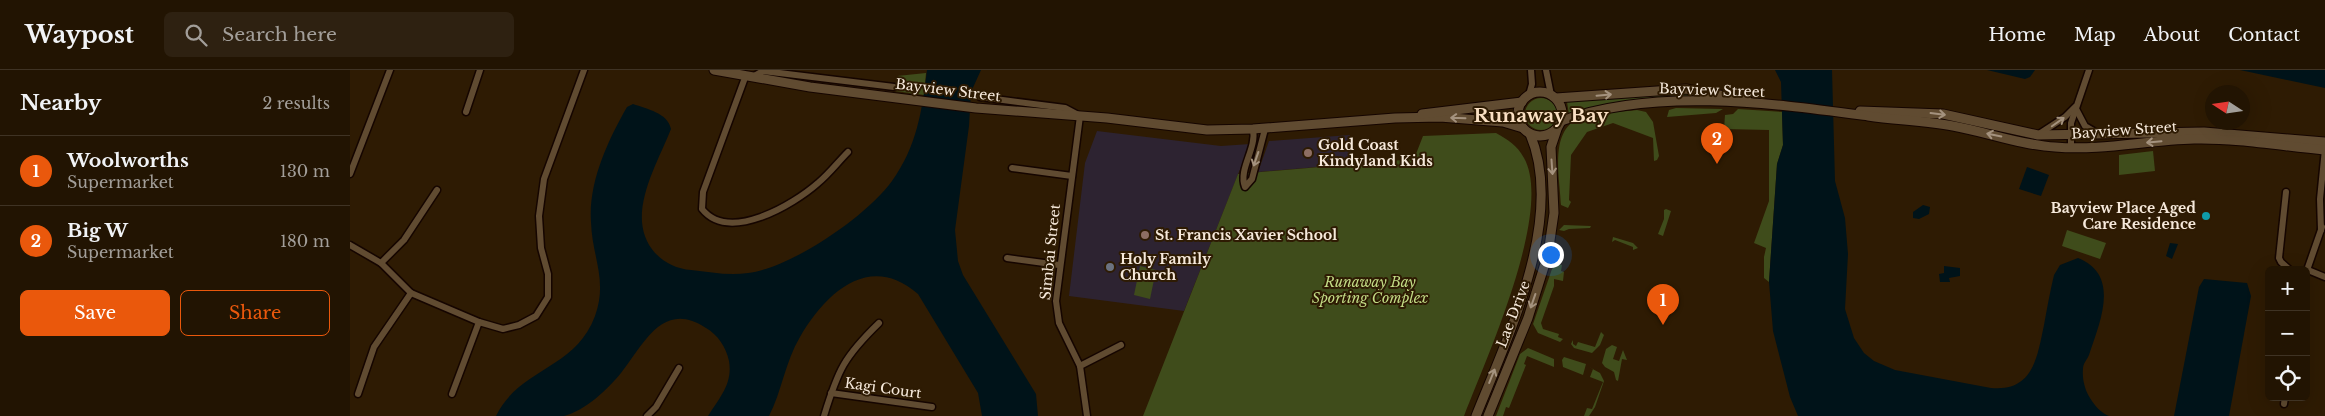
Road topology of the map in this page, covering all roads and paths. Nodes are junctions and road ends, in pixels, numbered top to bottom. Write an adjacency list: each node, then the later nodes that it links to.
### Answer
1 (390, 70): 33 (street)
2 (480, 70): 15 (street)
3 (584, 70): 50 (street)
4 (714, 70): 8 (main road, Bayview Street)
5 (1531, 70): 12 (street)
6 (1546, 70): 10 (street)
7 (2089, 70): 14 (street)
8 (752, 74): 9 (street, Bayview Street); 16 (main road, Bayview Street); 31 (street)
9 (894, 87)
10 (1553, 96): 12 (main road); 13 (main road, Bayview Street, one-way to 13); 19 (main road)
11 (980, 97): 16 (street, Bayview Street)
12 (1525, 99): 18 (main road, Bayview Street); 22 (main road)
13 (1774, 106): 17 (main road, Bayview Street); 19 (main road, Bayview Street)
14 (2075, 107): 23 (street, one-way to 14); 24 (street); 26 (street)
15 (466, 112)
16 (1080, 116): 21 (main road, Bayview Street); 34 (street, Simbai Street)
17 (1910, 116): 23 (main road, Bayview Street, one-way to 23); 29 (main road, Bayview Street, one-way to 17)
18 (1395, 118): 20 (main road, Bayview Street); 22 (main road, Bayview Street, one-way to 18)
19 (1559, 125): 22 (main road); 38 (main road, Lae Drive, one-way to 38)
20 (1265, 128): 21 (main road, Bayview Street); 21 (street, one-way to 21)
21 (1253, 130)
22 (1526, 131): 37 (main road, Lae Drive)
23 (2038, 134): 26 (main road, Bayview Street)
24 (2098, 134): 25 (main road, Bayview Street); 26 (main road, Bayview Street)
25 (2129, 134): 27 (main road, Bayview Street); 28 (main road)
26 (2070, 136): 29 (street)
27 (2325, 142)
28 (2130, 144): 29 (main road, Bayview Street); 30 (main road, Bayview Street, one-way to 28)
29 (2071, 148)
30 (2325, 150): 40 (street)
31 (848, 152)
32 (1012, 168): 34 (street)
33 (350, 174)
34 (1072, 176): 44 (street, Simbai Street)
35 (436, 190): 43 (street)
36 (2286, 192): 45 (street)
37 (1540, 208): 38 (main road); 62 (main road, Lae Drive, one-way to 37)
38 (1553, 220): 63 (main road, Lae Drive, one-way to 63)
39 (2325, 220): 40 (street)
40 (2321, 230): 46 (street)
41 (350, 245): 43 (street)
42 (1007, 258): 44 (street)
43 (381, 263): 49 (street)
44 (1059, 265): 53 (street, Simbai Street)
45 (2286, 266)
46 (2309, 266)
47 (2310, 272): 48 (street)
48 (2325, 276)
49 (411, 293): 50 (street); 56 (street)
50 (479, 322): 57 (street)
51 (879, 323): 55 (street)
52 (1121, 344): 53 (street)
53 (1080, 366): 61 (street, Simbai Street)
54 (679, 368): 59 (street)
55 (831, 393): 58 (street, Kagi Court); 60 (street)
56 (358, 394)
57 (452, 394)
58 (932, 407)
59 (647, 416)
60 (824, 416)
61 (1087, 416)
62 (1476, 416)
63 (1488, 416)

